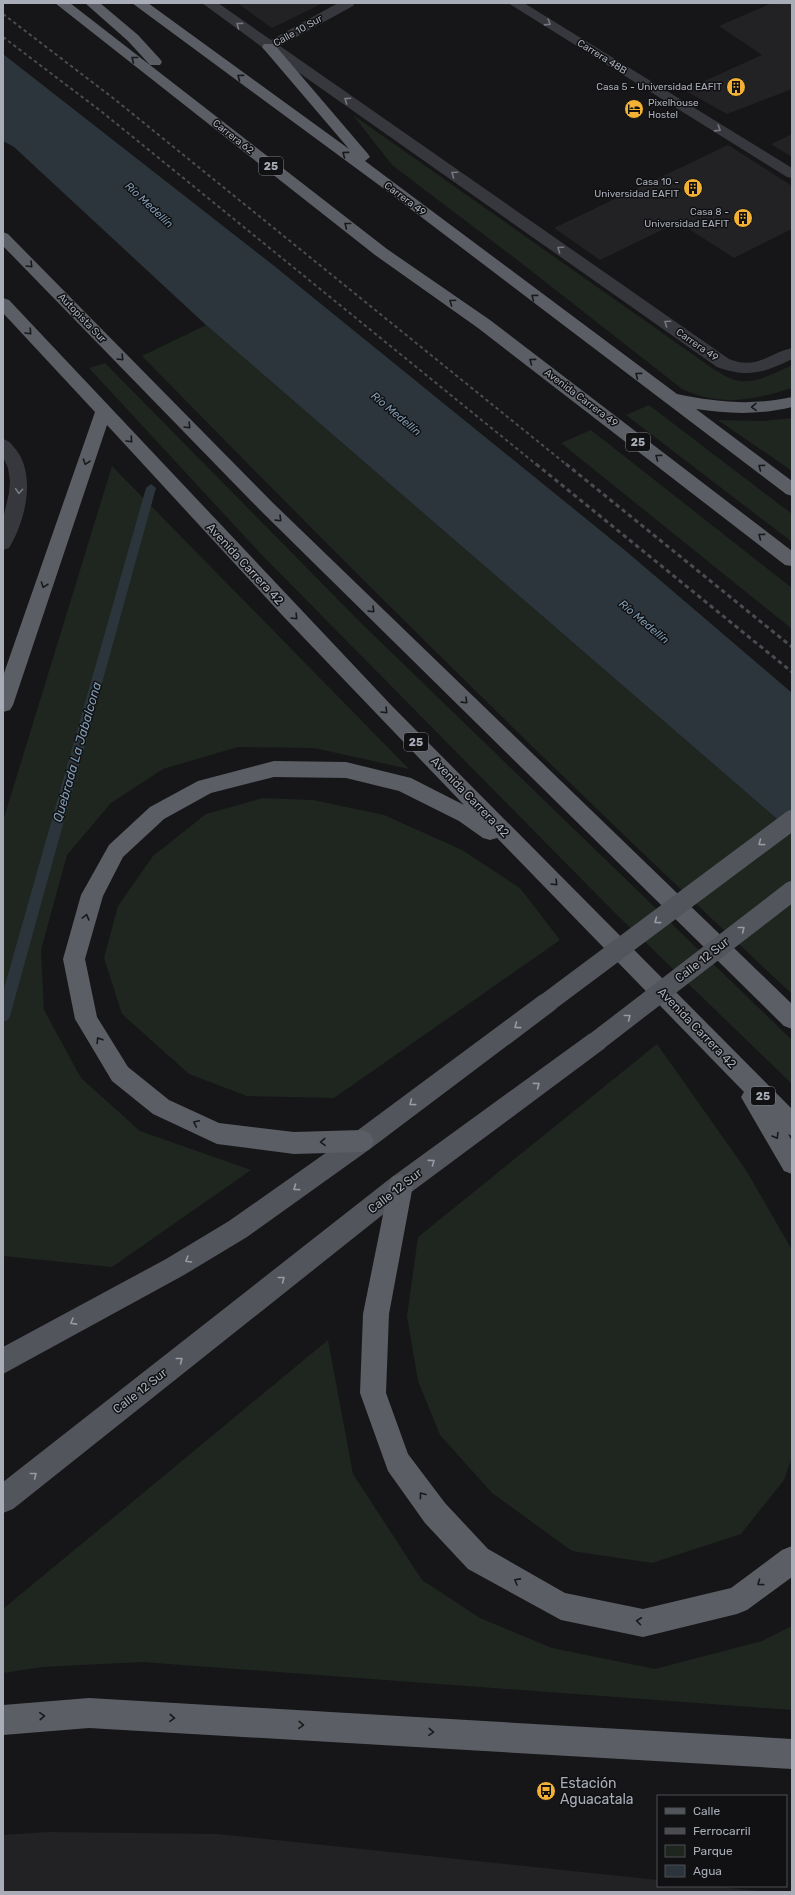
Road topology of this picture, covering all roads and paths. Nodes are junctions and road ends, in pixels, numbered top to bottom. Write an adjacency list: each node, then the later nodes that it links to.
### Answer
1 (62, 3): 8 (highway, Carrera 62 / 25, one-way to 1)
2 (92, 3): 8 (highway)
3 (139, 3): 10 (highway, Carrera 49, one-way to 3)
4 (209, 3): 7 (street, Carrera 49, one-way to 4)
5 (348, 3): 7 (street, Calle 10 Sur)
6 (515, 3): 9 (street, Carrera 48B, one-way to 9)
7 (269, 47): 10 (highway); 14 (street, Carrera 49, one-way to 7)
8 (199, 110): 13 (highway, Carrera 62 / 25, one-way to 8)
9 (792, 174)
10 (388, 186): 15 (highway, Carrera 49, one-way to 10)
11 (3, 237): 26 (highway, Autopista Sur, one-way to 26)
12 (3, 304): 17 (highway, 25, one-way to 17)
13 (484, 324): 21 (highway, Avenida Carrera 49 / 25, one-way to 13)
14 (792, 353)
15 (669, 399): 16 (highway, one-way to 15); 19 (highway, one-way to 15)
16 (792, 402)
17 (103, 412): 22 (highway, one-way to 22); 24 (highway, Avenida Carrera 42 / 25, one-way to 24)
18 (7, 449): 20 (street, one-way to 20)
19 (792, 490)
20 (3, 544)
21 (792, 560)
22 (5, 696)
23 (792, 820): 29 (main road, one-way to 29, bridge)
24 (540, 869): 27 (highway, Avenida Carrera 42 / 25, one-way to 27); 29 (highway, one-way to 24)
25 (792, 891): 31 (main road, Calle 12 Sur, one-way to 25, bridge)
26 (792, 1019)
27 (735, 1067): 28 (highway, Avenida Carrera 42 / 25); 30 (highway, one-way to 30)
28 (792, 1125)
29 (362, 1141): 32 (main road, one-way to 32)
30 (792, 1163)
31 (401, 1185): 33 (main road, Calle 12 Sur, one-way to 31); 34 (highway, one-way to 31)
32 (3, 1361)
33 (3, 1499)
34 (792, 1560)
35 (3, 1720): 36 (highway, one-way to 36)
36 (792, 1754)

